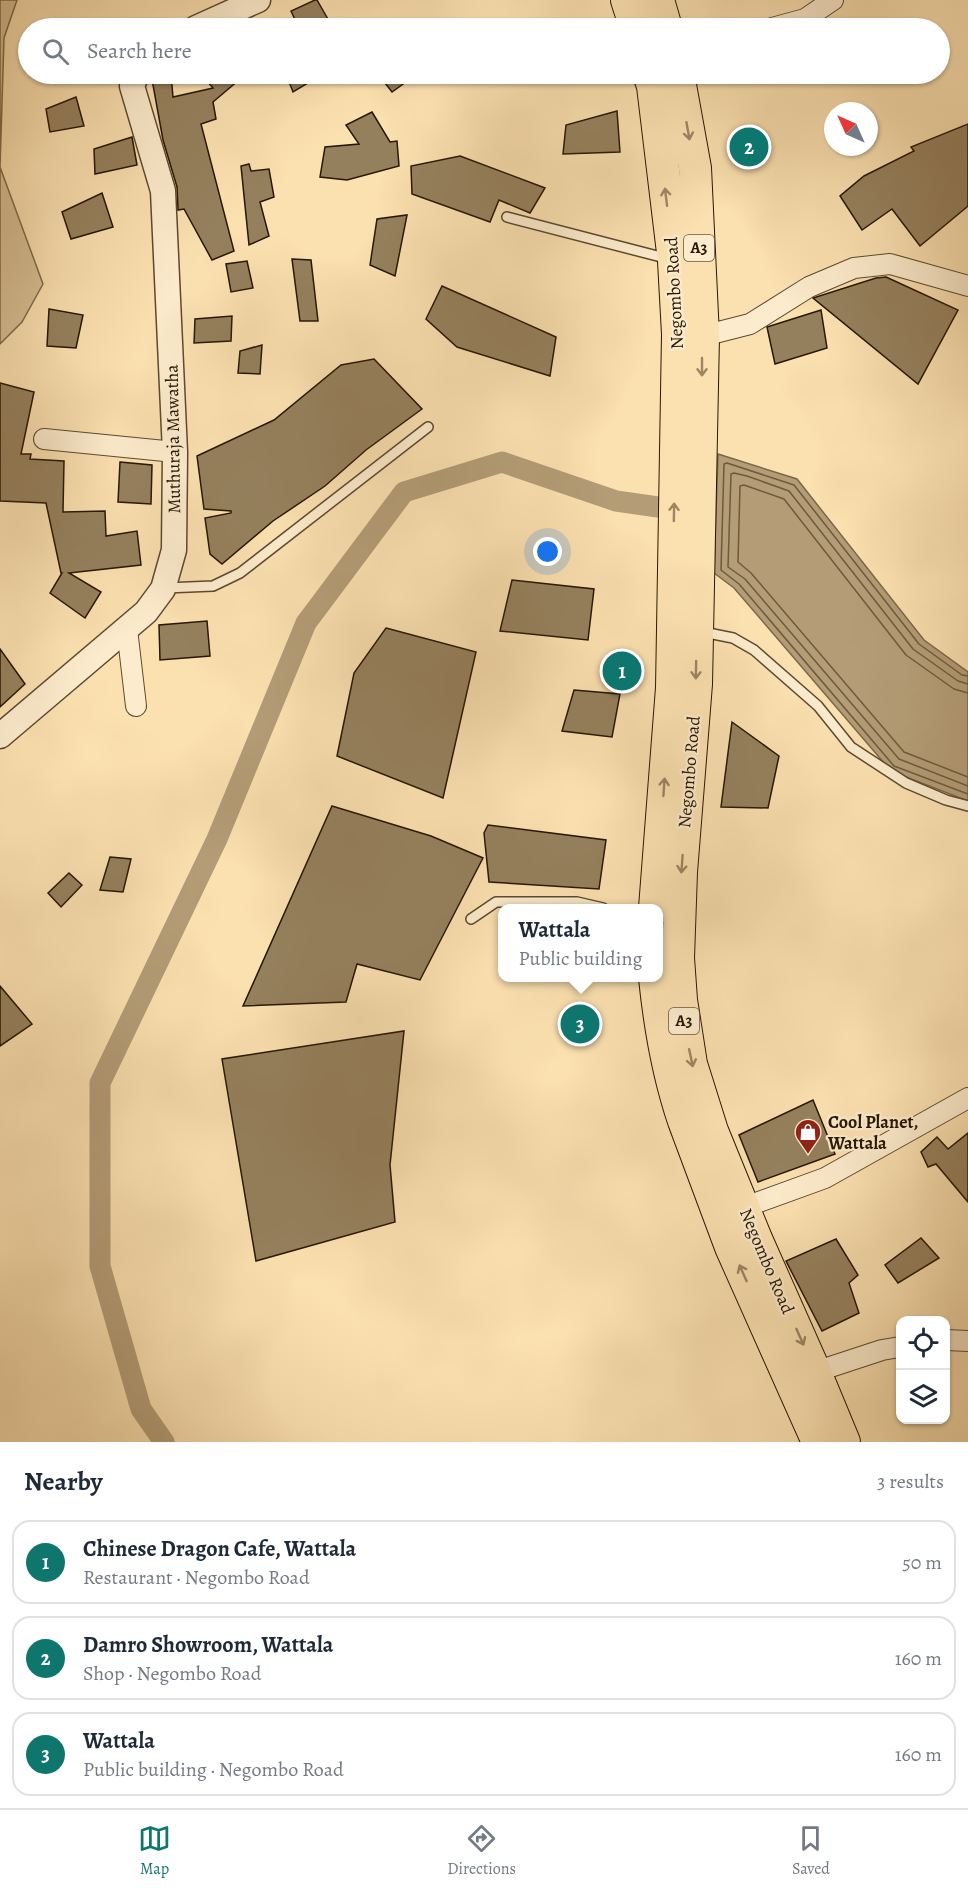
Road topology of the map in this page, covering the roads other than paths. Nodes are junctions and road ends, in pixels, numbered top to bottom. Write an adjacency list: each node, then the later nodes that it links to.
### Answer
1 (627, 0): 6 (highway)
2 (658, 0): 7 (highway)
3 (833, 0): 8 (street)
4 (254, 1): 5 (street)
5 (217, 18)
6 (633, 18)
7 (663, 18)
8 (806, 18)
9 (133, 84): 19 (street, Muthuraja Mawatha)
10 (652, 84): 13 (highway, Negombo Road / A3, one-way to 10)
11 (680, 84): 15 (highway, Negombo Road / A3, one-way to 15)
12 (507, 217): 13 (lane)
13 (674, 261): 16 (highway, Negombo Road / A3)
14 (968, 286): 15 (street)
15 (703, 336): 16 (highway, Negombo Road / A3, one-way to 16)
16 (689, 424): 20 (highway, Negombo Road / A3)
17 (428, 427): 21 (lane)
18 (44, 439): 19 (street)
19 (176, 452): 21 (street, Muthuraja Mawatha)
20 (686, 570): 23 (highway, Negombo Road / A3); 29 (highway, Negombo Road / A3, one-way to 20)
21 (163, 589): 22 (street, Muthuraja Mawatha)
22 (127, 629): 24 (street); 25 (street, Muthuraja Mawatha)
23 (697, 631): 26 (lane); 29 (highway, Negombo Road / A3, one-way to 29)
24 (136, 706)
25 (0, 736)
26 (968, 807)
27 (584, 904): 28 (lane)
28 (471, 919)
29 (668, 919): 32 (highway, Negombo Road / A3, one-way to 32)
30 (655, 982): 32 (highway, Negombo Road / A3)
31 (968, 1098): 32 (street)
32 (732, 1212): 36 (highway, Negombo Road / A3, one-way to 36); 37 (highway, Negombo Road / A3, one-way to 32)
33 (950, 1340): 34 (street)
34 (968, 1341)
35 (896, 1348): 36 (street)
36 (816, 1372): 38 (highway, Negombo Road / A3)
37 (818, 1442)
38 (844, 1442)

